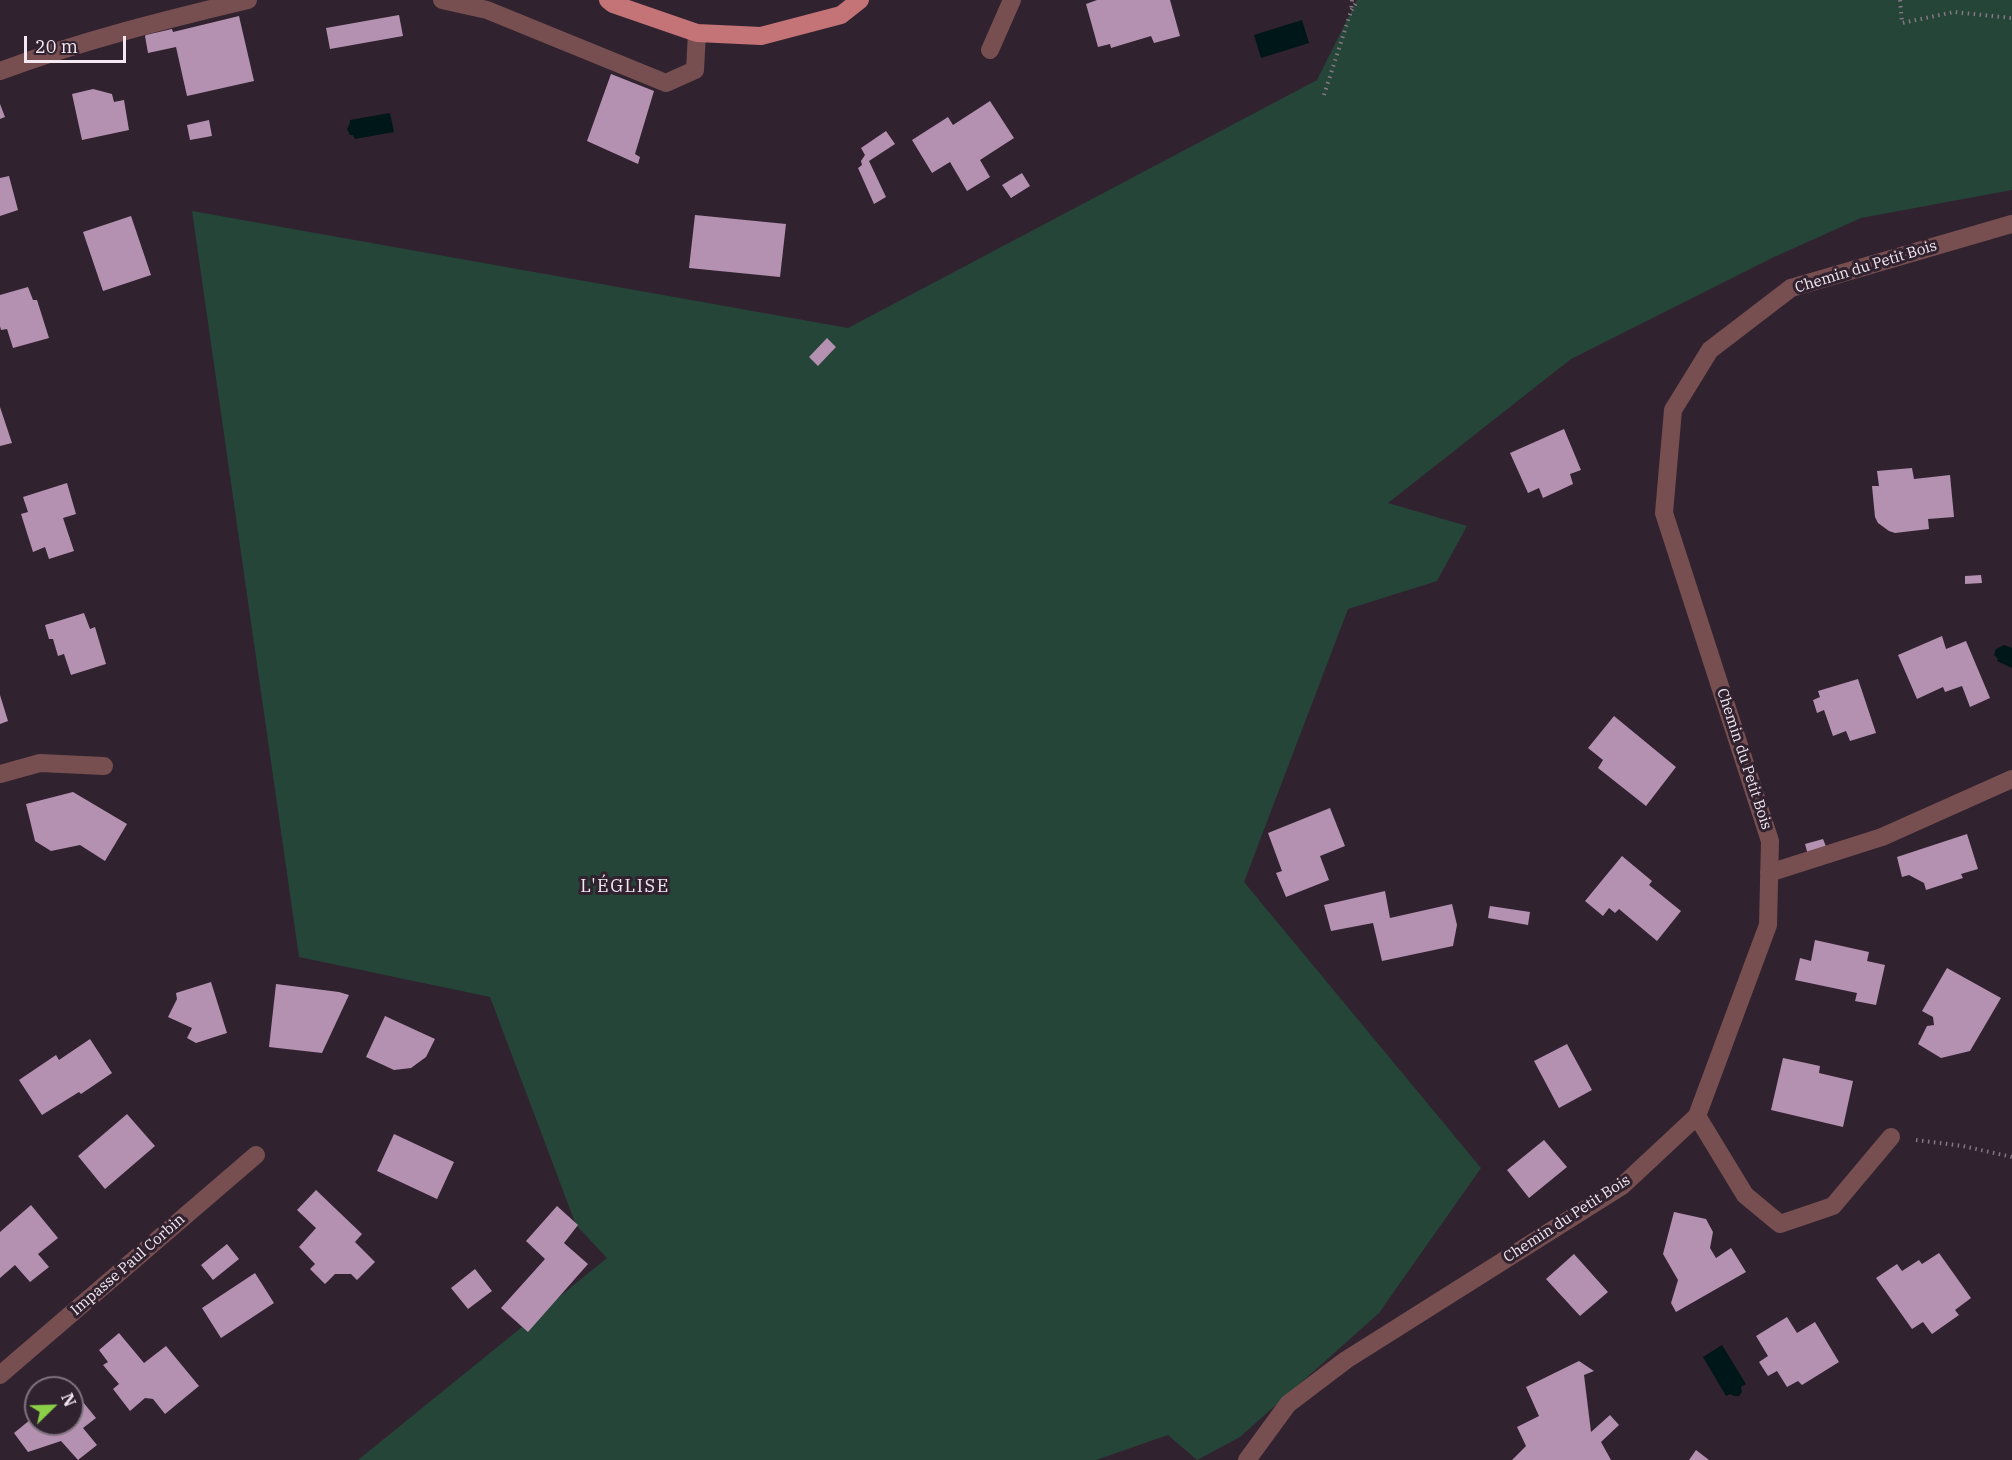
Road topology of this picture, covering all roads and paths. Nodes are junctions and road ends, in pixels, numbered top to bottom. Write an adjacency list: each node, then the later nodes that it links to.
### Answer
1 (248, 0): 13 (street)
2 (442, 0): 11 (street)
3 (608, 0): 11 (main road)
4 (860, 0): 11 (main road)
5 (1012, 0): 12 (street)
6 (1352, 0): 9 (path)
7 (1358, 0): 9 (path)
8 (1900, 0): 10 (path)
9 (1351, 11): 14 (path)
10 (2012, 18)
11 (697, 33)
12 (990, 50)
13 (0, 71)
14 (1324, 95)
15 (2012, 224): 19 (street, Chemin du Petit Bois)
16 (104, 766): 17 (street)
17 (0, 774)
18 (2012, 779): 19 (street)
19 (1769, 873): 20 (street, Chemin du Petit Bois)
20 (1697, 1116): 21 (street); 25 (street, Chemin du Petit Bois)
21 (1891, 1137): 23 (path)
22 (256, 1155): 24 (street, Impasse Paul Corbin)
23 (2012, 1157)
24 (0, 1375)
25 (1247, 1460)

